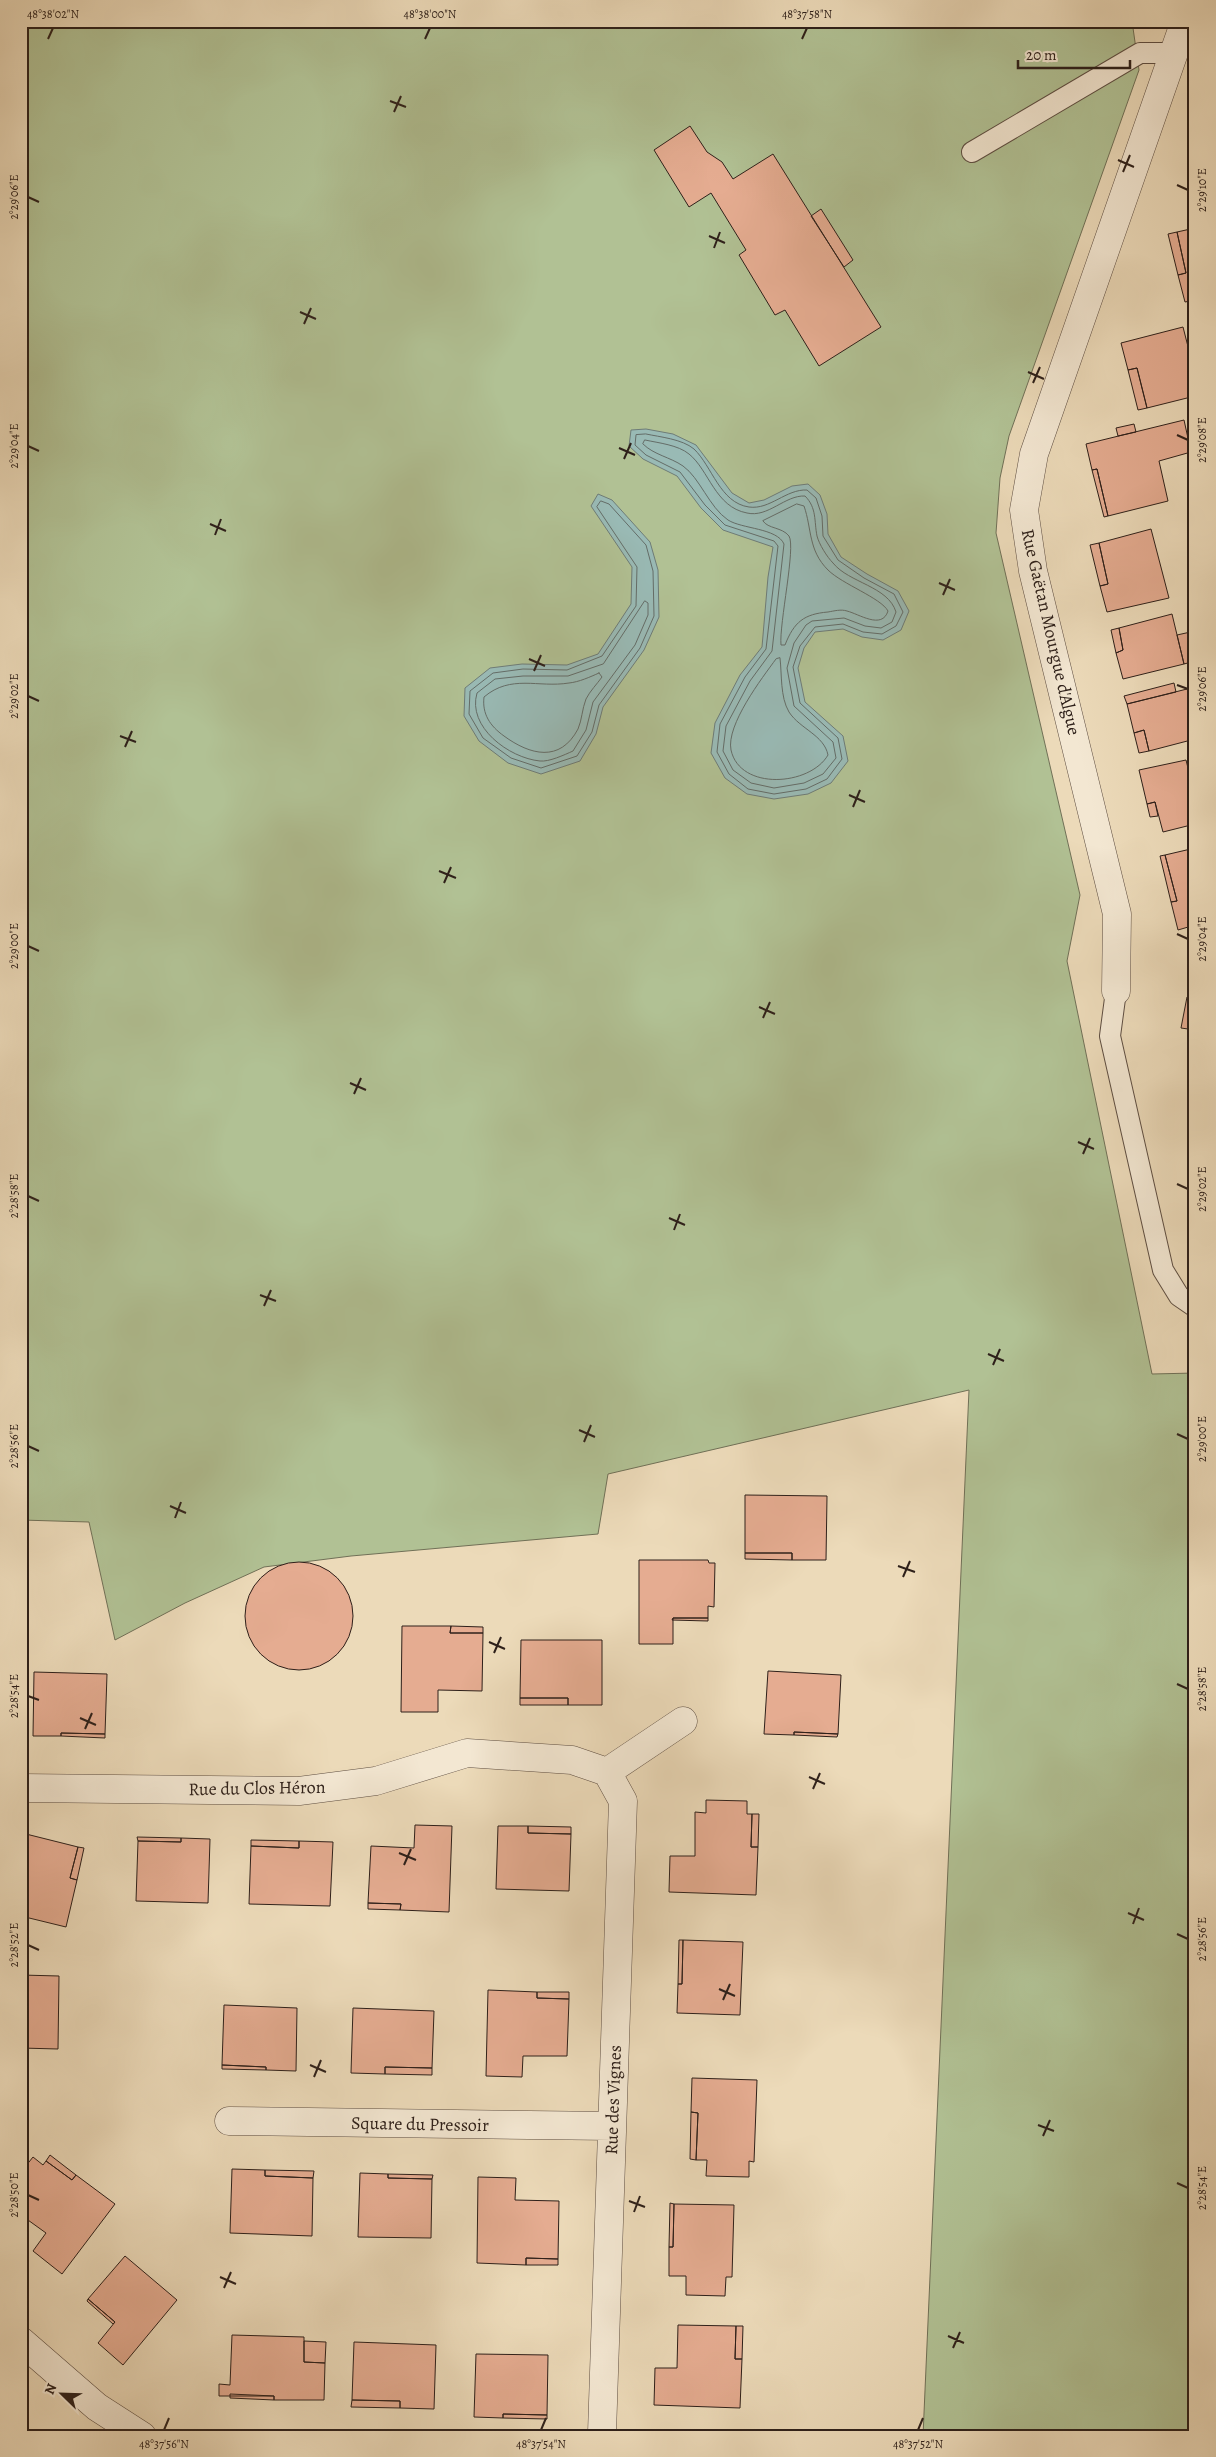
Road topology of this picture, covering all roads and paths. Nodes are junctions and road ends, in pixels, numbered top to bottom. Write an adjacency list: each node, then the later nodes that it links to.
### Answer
1 (1185, 21): 2 (street, Rue Gaëtan Mourgue d'Algue)
2 (1173, 53): 3 (lane); 4 (street, Rue Gaëtan Mourgue d'Algue)
3 (972, 152)
4 (1116, 991): 5 (lane)
5 (1195, 1307)
6 (683, 1721): 7 (street)
7 (607, 1772): 8 (street, Rue du Clos Héron); 10 (street, Rue des Vignes)
8 (21, 1788)
9 (229, 2121): 10 (street, Square du Pressoir)
10 (612, 2126): 12 (street, Rue des Vignes)
11 (21, 2341): 13 (street)
12 (601, 2434)
13 (142, 2436)

